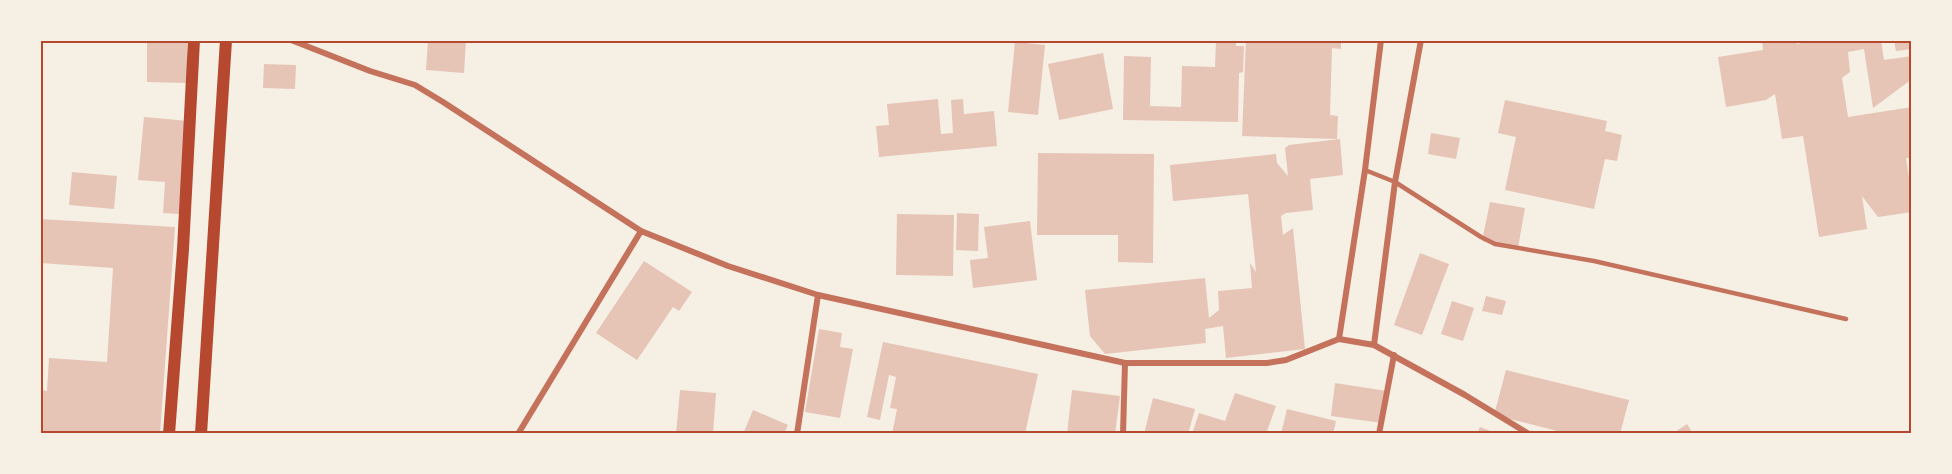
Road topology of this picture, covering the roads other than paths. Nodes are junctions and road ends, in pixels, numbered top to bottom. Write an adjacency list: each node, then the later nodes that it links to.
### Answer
1 (194, 40): 15 (main road)
2 (226, 40): 16 (main road)
3 (291, 40): 8 (street)
4 (1381, 40): 6 (street)
5 (1420, 40): 7 (street)
6 (1365, 170): 7 (lane); 11 (street)
7 (1395, 182): 10 (lane); 12 (street)
8 (640, 231): 9 (street); 17 (street)
9 (818, 295): 14 (street); 18 (street)
10 (1846, 319)
11 (1340, 339): 12 (street); 14 (street)
12 (1374, 345): 13 (street)
13 (1394, 356): 20 (street); 21 (street)
14 (1125, 363): 19 (street)
15 (170, 434)
16 (201, 434)
17 (518, 434)
18 (797, 434)
19 (1123, 434)
20 (1379, 434)
21 (1529, 434)

